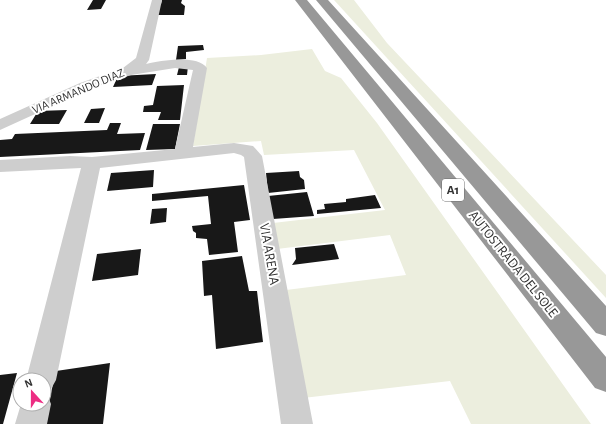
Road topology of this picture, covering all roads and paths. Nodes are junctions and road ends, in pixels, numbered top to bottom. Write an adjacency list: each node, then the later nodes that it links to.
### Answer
1 (157, 0): 5 (street, VIA ARMANDO DIAZ)
2 (326, 0): 4 (highway)
3 (306, 1): 4 (highway, AUTOSTRADA DEL SOLE / A1); 12 (highway, AUTOSTRADA DEL SOLE / A1)
4 (351, 34): 10 (highway, AUTOSTRADA DEL SOLE / A1)
5 (128, 71): 6 (street, VIA ARMANDO DIAZ); 7 (street)
6 (0, 125)
7 (182, 153): 8 (street, VIA ARENA); 15 (street, VIA ARENA)
8 (92, 163): 9 (street, VIA ARENA); 11 (street)
9 (0, 166)
10 (606, 325)
11 (43, 372)
12 (606, 379)
13 (34, 412): 14 (street)
14 (31, 424)
15 (297, 424)

